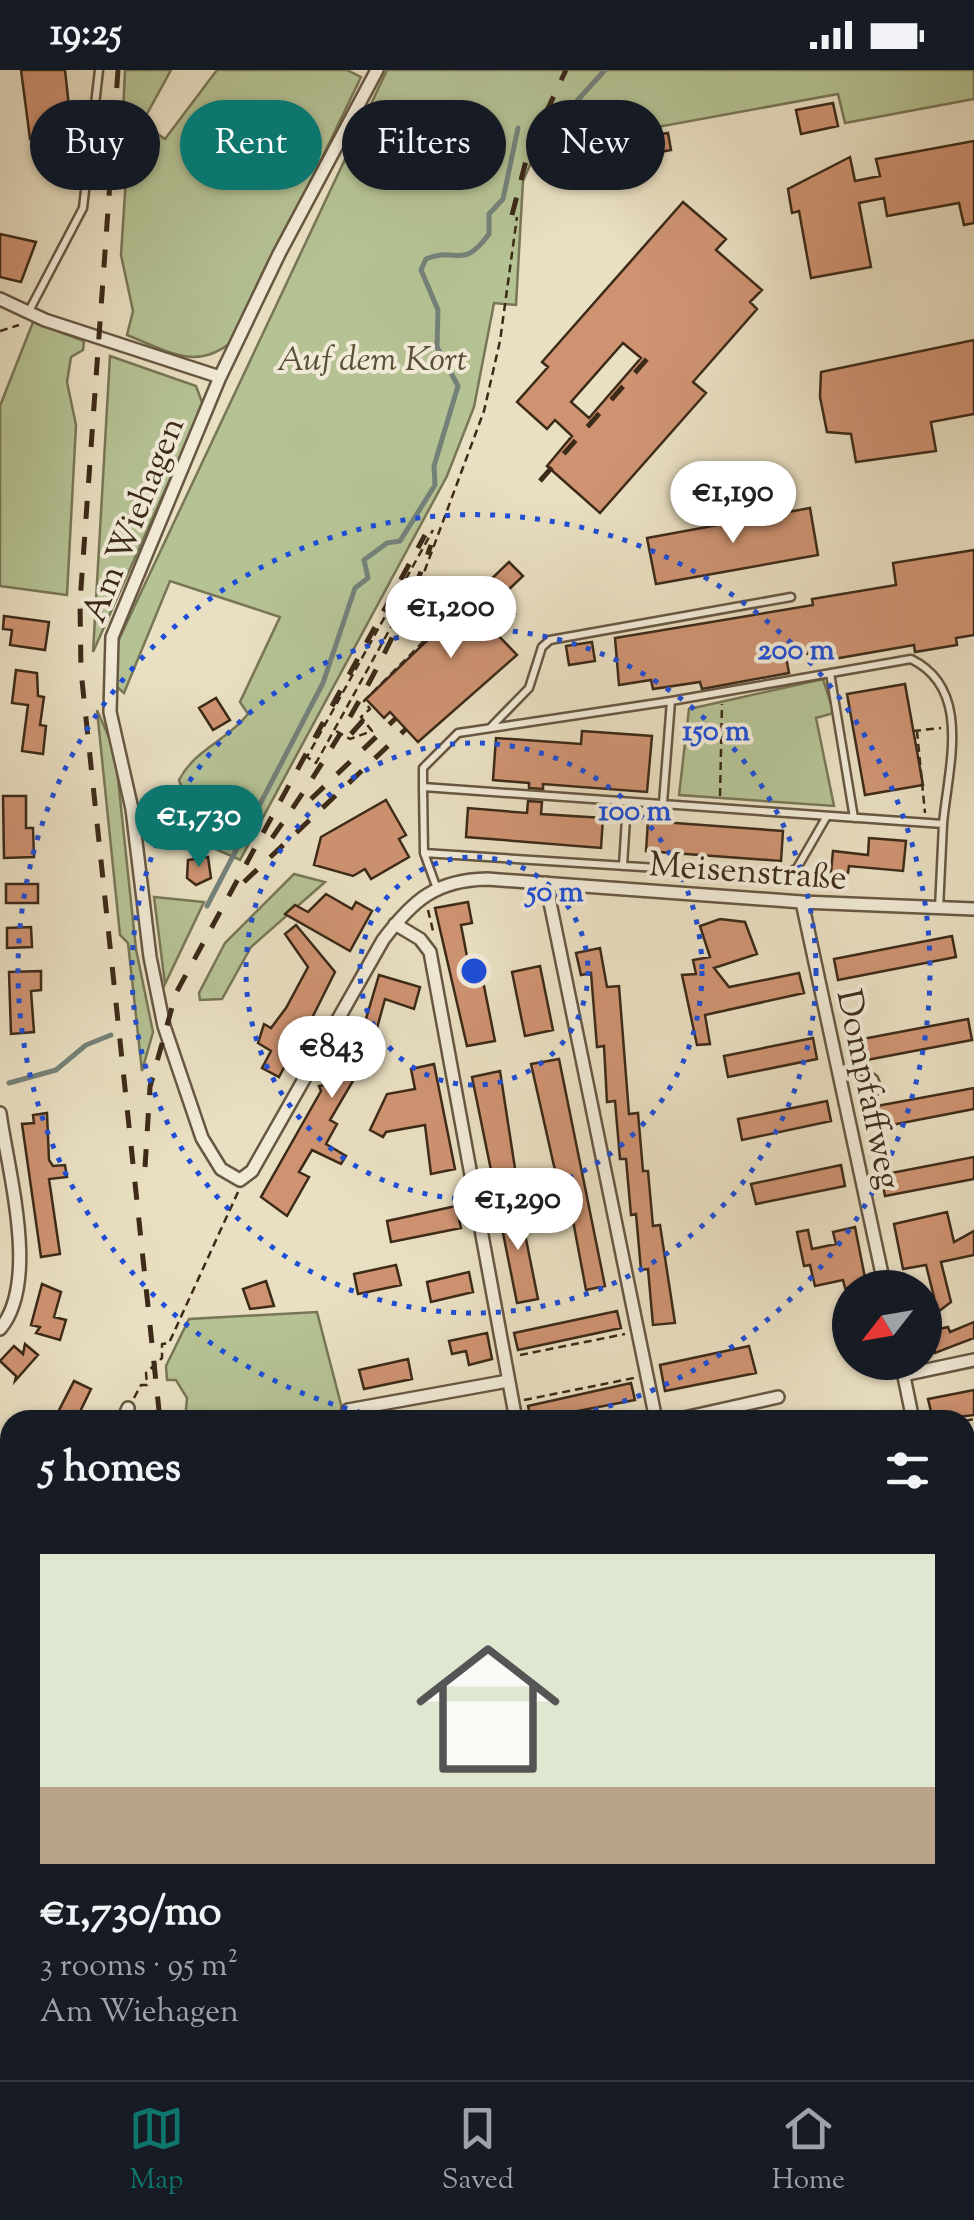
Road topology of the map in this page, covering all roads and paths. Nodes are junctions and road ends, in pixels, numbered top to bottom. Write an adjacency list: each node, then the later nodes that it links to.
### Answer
1 (99, 70): 5 (lane)
2 (376, 70): 7 (street, Am Wiehagen)
3 (517, 217): 16 (path)
4 (0, 298): 5 (street)
5 (28, 312): 6 (path); 7 (street)
6 (0, 331)
7 (220, 377): 37 (street, Am Wiehagen)
8 (432, 530): 16 (path)
9 (791, 597): 15 (lane)
10 (407, 598): 16 (path)
11 (830, 673): 12 (lane); 14 (lane); 22 (lane)
12 (722, 692): 13 (lane); 20 (path)
13 (671, 701): 15 (lane); 19 (lane)
14 (951, 726): 23 (path); 24 (lane)
15 (489, 729): 17 (lane)
16 (336, 731)
17 (424, 787): 18 (lane); 25 (lane)
18 (628, 802): 19 (lane); 26 (lane)
19 (663, 804): 20 (lane)
20 (720, 808): 21 (lane)
21 (827, 816): 22 (lane); 26 (lane)
22 (854, 818): 23 (lane)
23 (924, 823): 24 (lane)
24 (943, 824): 30 (lane)
25 (424, 853): 26 (lane); 28 (lane)
26 (622, 866)
27 (546, 883): 28 (street, Meisenstraße); 29 (street, Meisenstraße); 40 (street)
28 (430, 890): 32 (street); 33 (path)
29 (802, 902): 30 (street, Meisenstraße); 34 (street, Dompfaffweg)
30 (939, 910): 31 (street, Meisenstraße)
31 (974, 910)
32 (395, 924): 33 (street); 37 (street)
33 (430, 952): 41 (street)
34 (839, 1073): 35 (lane); 38 (street, Dompfaffweg)
35 (878, 1090)
36 (0, 1113): 39 (street)
37 (240, 1180): 49 (path)
38 (881, 1270)
39 (0, 1330)
40 (638, 1331): 41 (path); 44 (street)
41 (504, 1358): 45 (street)
42 (974, 1360): 43 (street)
43 (942, 1364)
44 (647, 1376): 48 (path); 52 (street)
45 (508, 1380): 48 (street); 50 (street)
46 (904, 1380): 54 (street)
47 (778, 1397): 53 (street)
48 (512, 1402): 51 (street)
49 (127, 1410)
50 (348, 1410)
51 (514, 1410)
52 (654, 1410)
53 (720, 1410)
54 (911, 1410)

